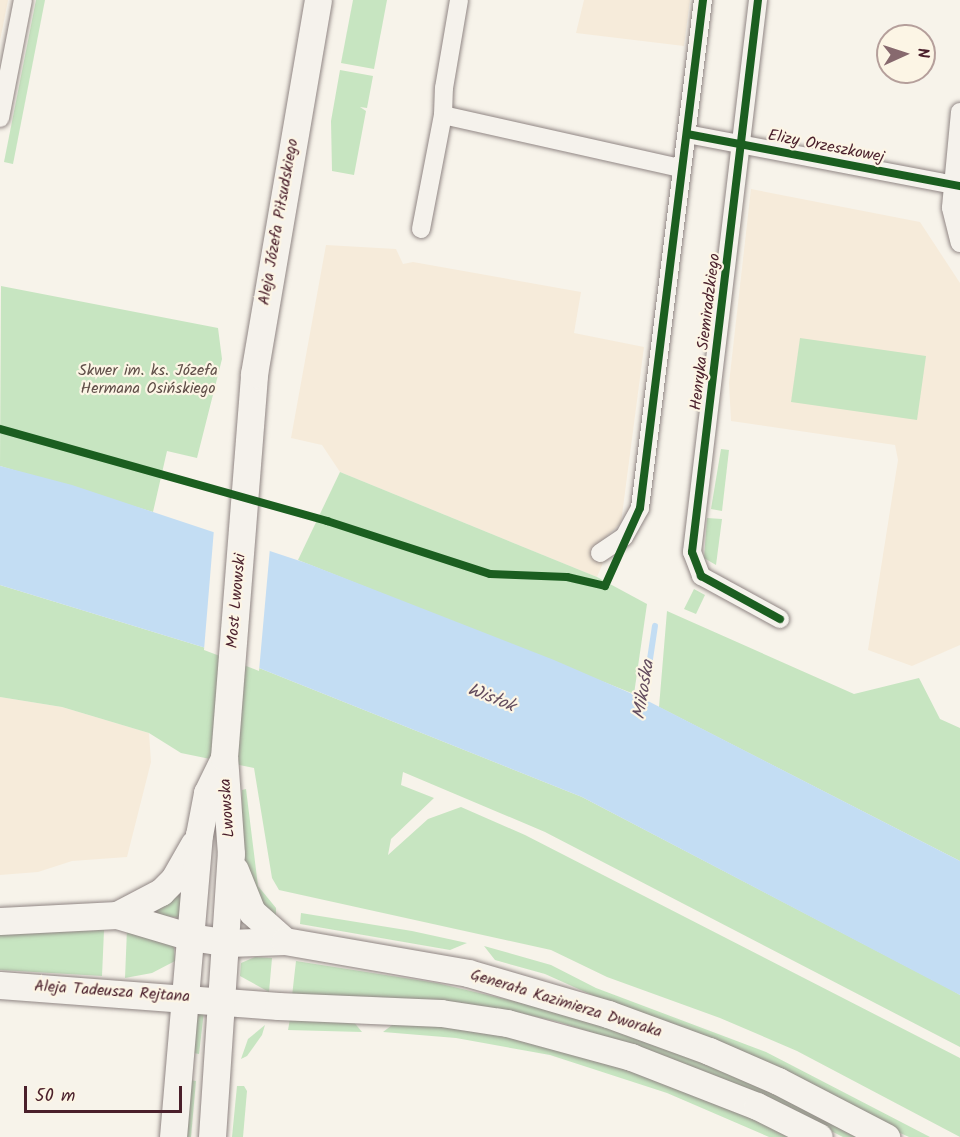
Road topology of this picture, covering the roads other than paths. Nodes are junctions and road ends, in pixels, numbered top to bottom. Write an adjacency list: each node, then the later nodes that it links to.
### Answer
1 (23, 0): 8 (street)
2 (318, 0): 15 (main road, Aleja Józefa Piłsudskiego)
3 (459, 0): 7 (street)
4 (703, 0): 9 (street)
5 (758, 0): 10 (street, Henryka Siemiradzkiego)
6 (960, 112): 12 (street)
7 (443, 116): 11 (street); 13 (street)
8 (0, 118)
9 (687, 134): 10 (street, Elizy Orzeszkowej); 11 (street)
10 (743, 145): 12 (street, Elizy Orzeszkowej); 17 (street, Henryka Siemiradzkiego)
11 (681, 168): 16 (street)
12 (956, 186): 14 (street)
13 (421, 229)
14 (960, 243)
15 (250, 446): 18 (main road, Most Lwowski)
16 (600, 553)
17 (780, 619)
18 (224, 757): 19 (main road, Lwowska); 20 (main road, Lwowska)
19 (199, 835): 21 (main road); 23 (main road, Lwowska)
20 (231, 854): 24 (main road); 25 (main road, Lwowska)
21 (117, 915): 22 (main road); 23 (main road)
22 (0, 921)
23 (191, 937): 25 (main road, Generała Kazimierza Dworaka); 27 (main road, Lwowska)
24 (285, 941): 25 (main road, Generała Kazimierza Dworaka); 32 (main road, Generała Kazimierza Dworaka)
25 (228, 943): 28 (main road, Lwowska)
26 (0, 985): 27 (main road, Aleja Tadeusza Rejtana)
27 (186, 997): 28 (main road, Aleja Tadeusza Rejtana); 29 (main road, Lwowska)
28 (224, 999): 30 (main road, Lwowska); 31 (main road, Generała Kazimierza Dworaka)
29 (173, 1137)
30 (212, 1137)
31 (819, 1137)
32 (886, 1137)

